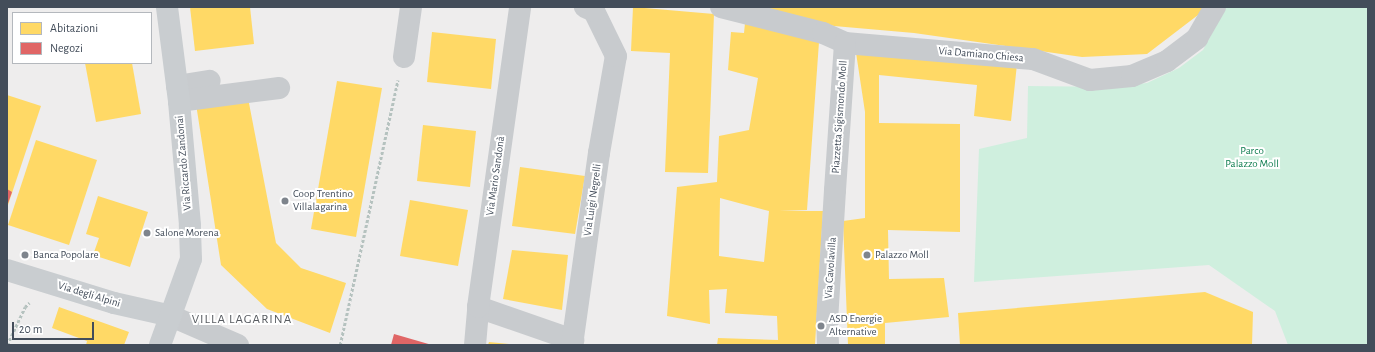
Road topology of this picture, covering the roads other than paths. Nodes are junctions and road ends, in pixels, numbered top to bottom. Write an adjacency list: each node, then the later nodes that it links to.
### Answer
1 (167, 7): 11 (street, Via Riccardo Zandonai)
2 (411, 7): 8 (street)
3 (520, 7): 14 (street, Via Mario Sandonà)
4 (721, 7): 7 (street, Via Damiano Chiesa)
5 (1215, 7): 7 (street, Via Damiano Chiesa)
6 (594, 8): 16 (street, Via Luigi Negrelli)
7 (845, 43): 12 (street, Piazzetta Sigismondo Moll)
8 (404, 57)
9 (210, 81): 11 (street)
10 (279, 88): 11 (street)
11 (178, 93): 15 (street, Via Riccardo Zandonai)
12 (835, 190): 20 (street, Via Cavolavilla)
13 (7, 270): 15 (street, Via degli Alpini)
14 (478, 307): 16 (street); 19 (street, Via Mario Sandonà)
15 (171, 316): 17 (street, Via Riccardo Zandonai); 18 (street)
16 (573, 342)
17 (160, 345)
18 (238, 345)
19 (475, 345)
20 (828, 345)

